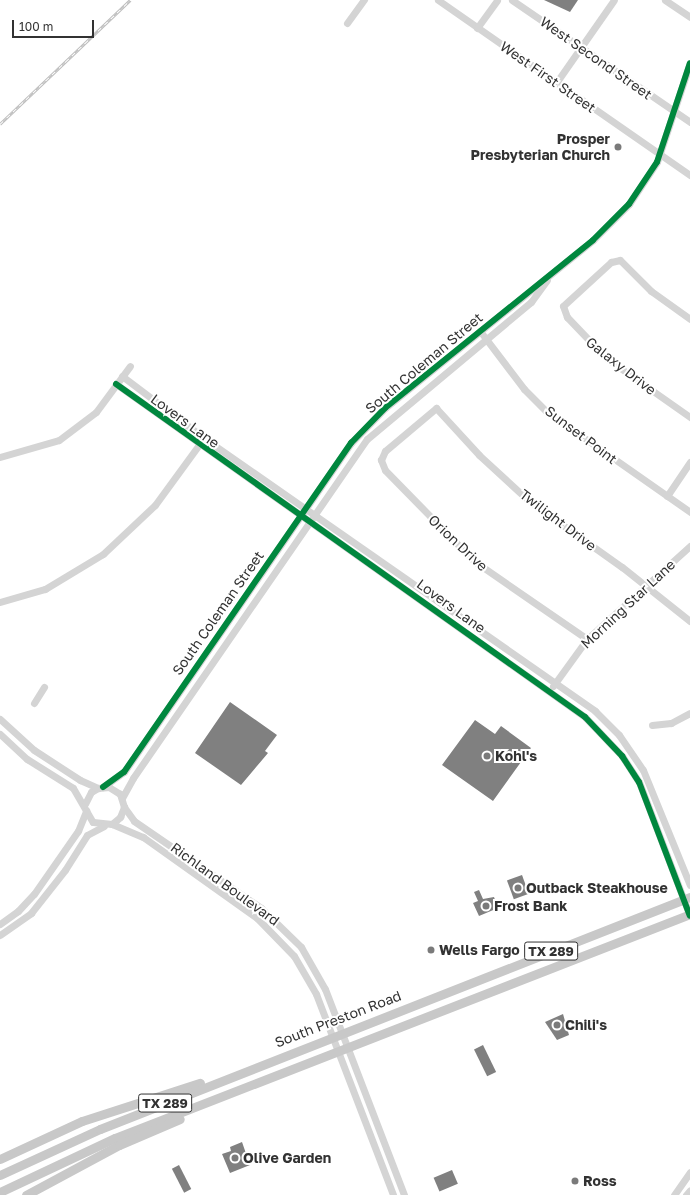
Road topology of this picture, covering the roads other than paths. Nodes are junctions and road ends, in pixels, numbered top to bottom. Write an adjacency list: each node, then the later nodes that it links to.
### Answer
1 (364, 0): 8 (street)
2 (438, 0): 9 (street, West First Street)
3 (497, 0): 9 (street)
4 (512, 0): 10 (street, West Second Street)
5 (614, 0): 10 (street)
6 (665, 0): 7 (street)
7 (690, 17)
8 (347, 23)
9 (477, 28): 12 (street, West First Street)
10 (581, 48): 12 (street); 13 (street, West Second Street)
11 (690, 63): 13 (street, South Coleman Street)
12 (556, 83): 15 (street, West First Street)
13 (674, 111): 14 (street, West Second Street); 15 (street, South Coleman Street)
14 (690, 122)
15 (660, 152): 16 (street, West First Street); 17 (street, South Coleman Street)
16 (690, 175)
17 (552, 272): 19 (street, South Coleman Street); 20 (street, South Coleman Street)
18 (690, 319): 24 (street, Galaxy Drive)
19 (480, 331): 20 (street, Sunset Point); 31 (street, South Coleman Street)
20 (487, 340): 30 (street, Sunset Point); 33 (street, South Coleman Street)
21 (130, 366): 22 (street)
22 (122, 376): 23 (street); 25 (street, Lovers Lane)
23 (116, 384): 26 (street, Lovers Lane); 27 (street)
24 (690, 417)
25 (204, 438): 26 (street); 31 (street, Lovers Lane)
26 (199, 446): 34 (street, Lovers Lane); 39 (street)
27 (0, 457)
28 (381, 460): 37 (street, Twilight Drive); 45 (street, Orion Drive)
29 (690, 462): 30 (street)
30 (667, 496): 32 (street, Sunset Point)
31 (305, 509): 33 (street, Lovers Lane); 34 (street, South Coleman Street)
32 (690, 512)
33 (314, 515): 35 (street, South Coleman Street); 38 (street, Lovers Lane)
34 (300, 516): 35 (street, Lovers Lane); 40 (street, South Coleman Street)
35 (310, 522): 38 (street, Lovers Lane); 43 (street, South Coleman Street)
36 (690, 546): 37 (street, Morning Star Lane)
37 (645, 587): 41 (street, Twilight Drive); 45 (street, Morning Star Lane)
38 (411, 588): 46 (street, Lovers Lane); 48 (street, Lovers Lane)
39 (0, 602)
40 (229, 618): 42 (street, South Coleman Street); 43 (street)
41 (690, 621)
42 (224, 625): 44 (street); 53 (street, South Coleman Street)
43 (238, 625): 44 (street, South Coleman Street)
44 (233, 632): 56 (street, South Coleman Street)
45 (587, 640): 46 (street, Morning Star Lane)
46 (556, 683): 48 (street, Morning Star Lane); 67 (street, Lovers Lane)
47 (44, 687): 49 (street)
48 (549, 691): 68 (street, Lovers Lane)
49 (34, 703)
50 (690, 713): 52 (street)
51 (0, 719): 58 (street)
52 (652, 725)
53 (149, 733): 55 (street, South Coleman Street); 56 (street)
54 (0, 734): 60 (street)
55 (145, 739): 57 (street); 58 (street, South Coleman Street)
56 (159, 740): 57 (street, South Coleman Street)
57 (154, 746): 59 (street, South Coleman Street)
58 (100, 787): 59 (street); 60 (street)
59 (122, 798): 61 (street)
60 (85, 807): 62 (street); 64 (street)
61 (124, 807): 62 (street); 63 (street, Richland Boulevard)
62 (109, 824): 65 (street); 66 (street, Richland Boulevard)
63 (198, 863): 66 (street); 72 (street, Richland Boulevard)
64 (56, 864): 65 (street); 70 (street)
65 (65, 870): 71 (street)
66 (192, 872): 73 (street, Richland Boulevard)
67 (690, 885)
68 (687, 898): 69 (street, Lovers Lane); 72 (main road, South Preston Road / TX 289)
69 (690, 915): 74 (main road, TX 289)
70 (0, 924)
71 (0, 935)
72 (342, 1033): 73 (main road, South Preston Road / TX 289); 74 (street, Richland Boulevard)
73 (332, 1037): 75 (street, Richland Boulevard); 76 (main road, South Preston Road / TX 289)
74 (348, 1048): 75 (main road, TX 289); 79 (street, Richland Boulevard)
75 (338, 1052): 77 (main road, TX 289); 80 (street, Richland Boulevard)
76 (234, 1075): 78 (main road); 82 (main road, South Preston Road / TX 289)
77 (217, 1100): 84 (main road, TX 289); 85 (main road)
78 (0, 1159)
79 (392, 1163): 80 (street); 87 (street, Richland Boulevard)
80 (382, 1166): 86 (street, Richland Boulevard)
81 (690, 1172): 88 (street)
82 (0, 1176)
83 (690, 1190): 89 (street)
84 (0, 1192)
85 (26, 1195)
86 (393, 1195)
87 (404, 1195)
88 (674, 1195)
89 (686, 1195)

